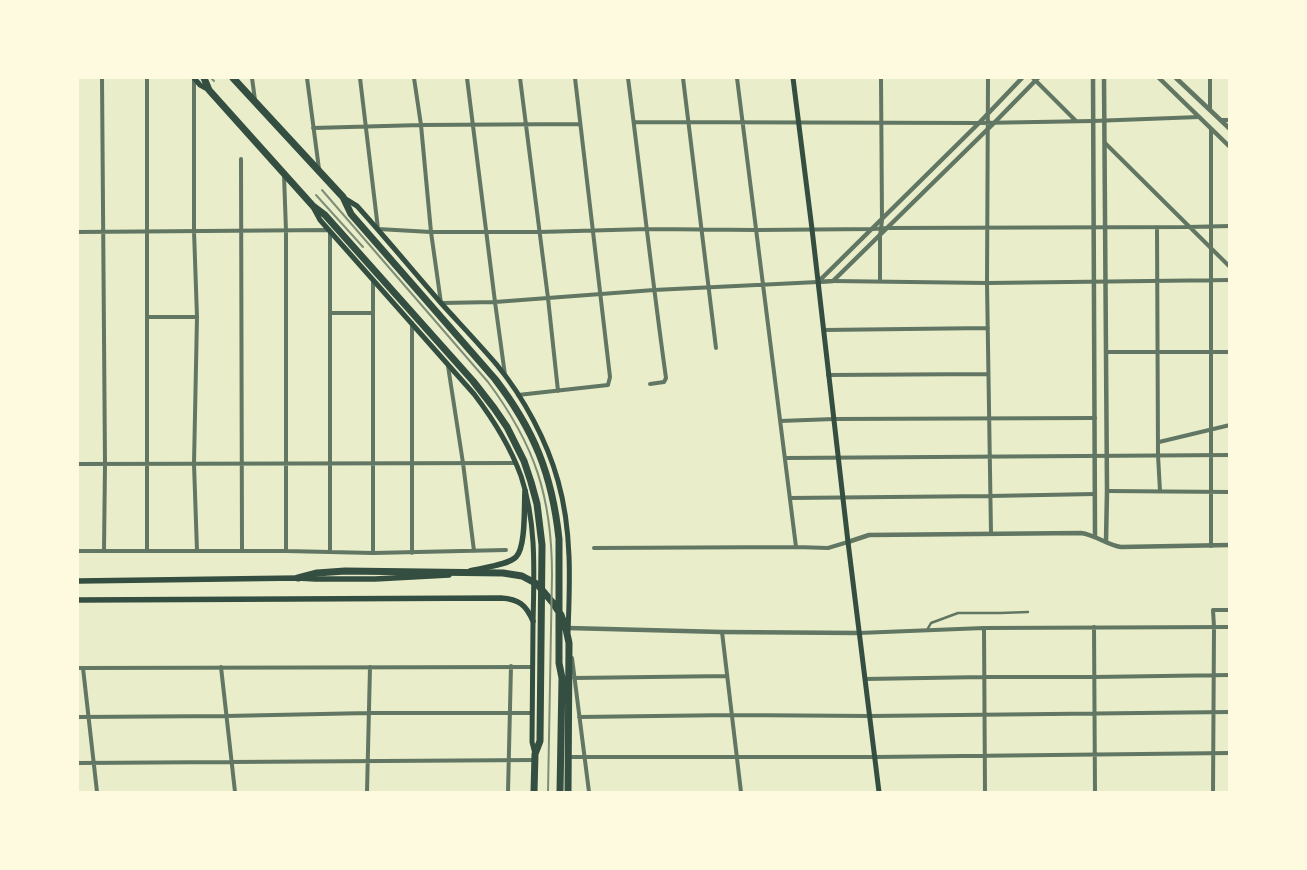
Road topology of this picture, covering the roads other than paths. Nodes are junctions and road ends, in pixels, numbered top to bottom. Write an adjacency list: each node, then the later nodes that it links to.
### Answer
1 (102, 78): 82 (street)
2 (147, 78): 83 (street)
3 (194, 78): 26 (main road); 76 (street)
4 (204, 78): 26 (highway)
5 (233, 78): 27 (highway)
6 (252, 78): 27 (street)
7 (307, 78): 49 (street)
8 (360, 78): 48 (street)
9 (414, 78): 46 (street)
10 (467, 78): 43 (street)
11 (520, 78): 44 (street)
12 (575, 78): 45 (street)
13 (628, 78): 36 (street)
14 (683, 78): 41 (street)
15 (737, 78): 37 (street)
16 (793, 78): 38 (main road)
17 (881, 78): 39 (street)
18 (988, 78): 29 (street)
19 (1022, 78): 29 (street)
20 (1036, 78): 34 (street); 40 (street)
21 (1093, 78): 35 (street)
22 (1104, 78): 31 (street)
23 (1159, 78): 30 (street)
24 (1176, 78): 28 (street)
25 (1210, 78): 28 (street)
26 (209, 90): 56 (highway)
27 (255, 102): 55 (highway)
28 (1210, 110): 32 (street)
29 (988, 112): 42 (street); 47 (street)
30 (1199, 117): 31 (street); 51 (street)
31 (1105, 120): 35 (street); 52 (street)
32 (1221, 120): 33 (street); 50 (street)
33 (1230, 120)
34 (1076, 121): 35 (street); 40 (street)
35 (1093, 121): 63 (street)
36 (634, 122): 41 (street); 70 (street)
37 (742, 122): 38 (street); 41 (street); 75 (street)
38 (798, 122): 39 (street); 71 (main road)
39 (881, 122): 42 (street); 59 (street)
40 (995, 122): 47 (street)
41 (689, 123): 74 (street)
42 (979, 123): 47 (street); 59 (street)
43 (473, 124): 44 (street); 46 (street); 80 (street)
44 (526, 124): 45 (street); 85 (street)
45 (580, 124): 73 (street)
46 (421, 125): 48 (street); 84 (street)
47 (988, 125): 62 (street); 68 (street)
48 (367, 126): 49 (street); 69 (street)
49 (313, 128): 55 (street)
50 (1230, 129)
51 (1211, 130): 53 (street); 60 (street)
52 (1104, 143): 64 (street); 66 (street)
53 (1230, 147)
54 (241, 159): 77 (street)
55 (319, 171): 57 (highway)
56 (284, 173): 58 (highway); 78 (street)
57 (343, 197): 69 (main road); 204 (highway)
58 (313, 206): 79 (main road); 224 (highway)
59 (882, 220): 67 (street); 72 (street)
60 (1210, 226): 61 (street); 66 (street); 87 (street)
61 (1230, 226)
62 (987, 227): 63 (street); 68 (street); 98 (street)
63 (1093, 227): 64 (street); 93 (street)
64 (1105, 227): 65 (street); 94 (street)
65 (1157, 227): 66 (street); 90 (street)
66 (1188, 227): 87 (street)
67 (880, 228): 68 (street); 72 (street); 86 (street)
68 (888, 228): 86 (street)
69 (378, 229): 84 (street); 105 (main road)
70 (648, 229): 73 (street); 74 (street); 101 (street)
71 (812, 229): 72 (street); 75 (street); 95 (main road)
72 (873, 229): 95 (street)
73 (593, 230): 85 (street); 102 (street)
74 (702, 230): 75 (street); 100 (street)
75 (757, 230): 99 (street)
76 (194, 231): 77 (street); 83 (street); 108 (street)
77 (242, 231): 78 (street); 146 (street)
78 (286, 231): 79 (street); 147 (street)
79 (329, 231): 89 (main road); 106 (street)
80 (487, 231): 84 (street); 85 (street); 104 (street)
81 (78, 232): 82 (street)
82 (103, 232): 83 (street); 143 (street)
83 (147, 232): 109 (street)
84 (431, 232): 105 (street)
85 (539, 232): 103 (street)
86 (880, 236): 96 (street); 97 (street)
87 (1211, 248): 88 (street); 91 (street)
88 (1230, 267)
89 (373, 280): 107 (street); 110 (main road)
90 (1158, 280): 91 (street); 94 (street); 115 (street)
91 (1212, 280): 92 (street); 116 (street)
92 (1230, 280)
93 (1094, 281): 94 (street); 98 (street); 126 (street)
94 (1106, 281): 114 (street)
95 (818, 282): 96 (street); 99 (street); 112 (main road)
96 (833, 282): 97 (street)
97 (880, 282): 98 (street)
98 (987, 283): 111 (street)
99 (763, 284): 100 (street); 128 (street)
100 (708, 287): 101 (street); 113 (street)
101 (654, 290): 102 (street); 122 (street)
102 (601, 295): 103 (street); 123 (street)
103 (548, 298): 104 (street); 123 (street)
104 (495, 302): 105 (street); 121 (street)
105 (441, 303): 121 (main road)
106 (331, 313): 107 (street); 140 (street)
107 (373, 313): 148 (street)
108 (197, 316): 109 (street); 145 (street)
109 (148, 317): 144 (street)
110 (412, 323): 118 (main road); 149 (street)
111 (988, 328): 112 (street); 119 (street)
112 (824, 330): 120 (main road)
113 (716, 348)
114 (1106, 352): 115 (street); 134 (street)
115 (1158, 352): 116 (street); 131 (street)
116 (1211, 352): 117 (street); 130 (street)
117 (1230, 352)
118 (448, 363): 141 (main road); 150 (street)
119 (988, 374): 120 (street); 125 (street)
120 (828, 375): 127 (main road)
121 (505, 376): 124 (main road)
122 (650, 384)
123 (558, 391): 124 (street)
124 (518, 395): 188 (main road)
125 (989, 418): 126 (street); 127 (street); 139 (street)
126 (1095, 418): 136 (street)
127 (834, 419): 128 (street); 138 (main road)
128 (780, 421): 137 (street)
129 (1230, 425): 130 (street)
130 (1211, 429): 131 (street); 132 (street)
131 (1159, 442): 135 (street)
132 (1211, 455): 133 (street); 135 (street); 154 (street)
133 (1230, 455)
134 (1106, 456): 135 (street); 136 (street); 152 (street)
135 (1158, 456): 153 (street)
136 (1095, 457): 139 (street); 156 (street)
137 (785, 458): 138 (street); 159 (street)
138 (839, 458): 139 (street); 158 (main road)
139 (990, 458): 157 (street)
140 (330, 463): 147 (street); 148 (street); 176 (street)
141 (516, 463): 150 (street); 151 (main road)
142 (78, 464): 143 (street)
143 (104, 464): 144 (street); 170 (street)
144 (147, 464): 145 (street); 171 (street)
145 (194, 464): 146 (street); 172 (street)
146 (243, 464): 147 (street); 173 (street)
147 (286, 464): 174 (street)
148 (374, 464): 149 (street); 177 (street)
149 (412, 464): 150 (street); 178 (street)
150 (463, 464): 175 (street)
151 (525, 491): 179 (main road); 184 (main road)
152 (1107, 491): 153 (street); 163 (street)
153 (1160, 491): 154 (street)
154 (1210, 492): 155 (street); 165 (street)
155 (1230, 492)
156 (1095, 494): 157 (street); 161 (street)
157 (990, 496): 158 (street); 160 (street)
158 (843, 497): 159 (street); 162 (main road)
159 (790, 498): 166 (street)
160 (991, 533): 161 (street); 162 (street)
161 (1095, 536): 163 (street)
162 (848, 542): 166 (street); 192 (main road)
163 (1106, 542): 165 (street)
164 (1230, 545): 165 (street)
165 (1211, 546)
166 (796, 547): 167 (street)
167 (594, 548)
168 (506, 550): 175 (street)
169 (78, 551): 170 (street)
170 (104, 551): 171 (street)
171 (147, 551): 172 (street)
172 (197, 551): 173 (street)
173 (242, 551): 174 (street)
174 (286, 551): 176 (street)
175 (474, 551): 178 (street)
176 (330, 552): 177 (street)
177 (373, 553): 178 (street)
178 (412, 553)
179 (298, 578): 180 (main road); 240 (highway)
180 (78, 580)
181 (78, 600): 184 (main road)
182 (1230, 610): 186 (street)
183 (1028, 612): 190 (street)
184 (533, 621): 194 (main road)
185 (1094, 627): 186 (street); 189 (street); 203 (street)
186 (1214, 627): 187 (street); 201 (street)
187 (1230, 627)
188 (568, 628): 191 (street); 204 (main road); 205 (street)
189 (984, 628): 190 (street); 202 (street)
190 (927, 630): 192 (street)
191 (722, 632): 192 (street); 200 (street)
192 (859, 633): 206 (main road)
193 (511, 666): 194 (street); 196 (street); 211 (street)
194 (533, 666): 210 (main road)
195 (221, 667): 196 (street); 198 (street); 215 (street)
196 (370, 667): 209 (street)
197 (78, 668): 198 (street)
198 (83, 668): 218 (street)
199 (1230, 675): 201 (street)
200 (727, 676): 205 (street); 214 (street)
201 (1214, 676): 203 (street); 207 (street)
202 (984, 677): 203 (street); 206 (street); 212 (street)
203 (1094, 677): 213 (street)
204 (562, 678): 239 (highway)
205 (574, 678): 219 (street)
206 (865, 679): 216 (main road)
207 (1214, 712): 208 (street); 213 (street); 220 (street)
208 (1230, 712)
209 (369, 713): 211 (street); 215 (street); 229 (street)
210 (532, 713): 211 (street); 224 (main road)
211 (510, 714): 230 (street)
212 (985, 714): 213 (street); 216 (street); 223 (street)
213 (1094, 714): 222 (street)
214 (732, 715): 216 (street); 219 (street); 228 (street)
215 (226, 716): 218 (street); 231 (street)
216 (870, 716): 225 (main road)
217 (78, 717): 218 (street)
218 (88, 717): 233 (street)
219 (579, 717): 227 (street)
220 (1213, 753): 221 (street); 222 (street); 246 (street)
221 (1230, 753)
222 (1094, 754): 223 (street); 245 (street)
223 (985, 755): 225 (street); 244 (street)
224 (535, 757): 230 (street); 238 (highway)
225 (875, 757): 228 (street); 243 (main road)
226 (570, 758): 227 (street)
227 (584, 758): 228 (street); 241 (street)
228 (737, 758): 242 (street)
229 (368, 760): 230 (street); 231 (street); 236 (street)
230 (509, 760): 237 (street)
231 (232, 762): 233 (street); 235 (street)
232 (78, 763): 233 (street)
233 (93, 763): 234 (street)
234 (97, 792)
235 (235, 792)
236 (367, 792)
237 (508, 792)
238 (534, 792)
239 (560, 792)
240 (568, 792)
241 (589, 792)
242 (742, 792)
243 (880, 792)
244 (985, 792)
245 (1095, 792)
246 (1213, 792)

